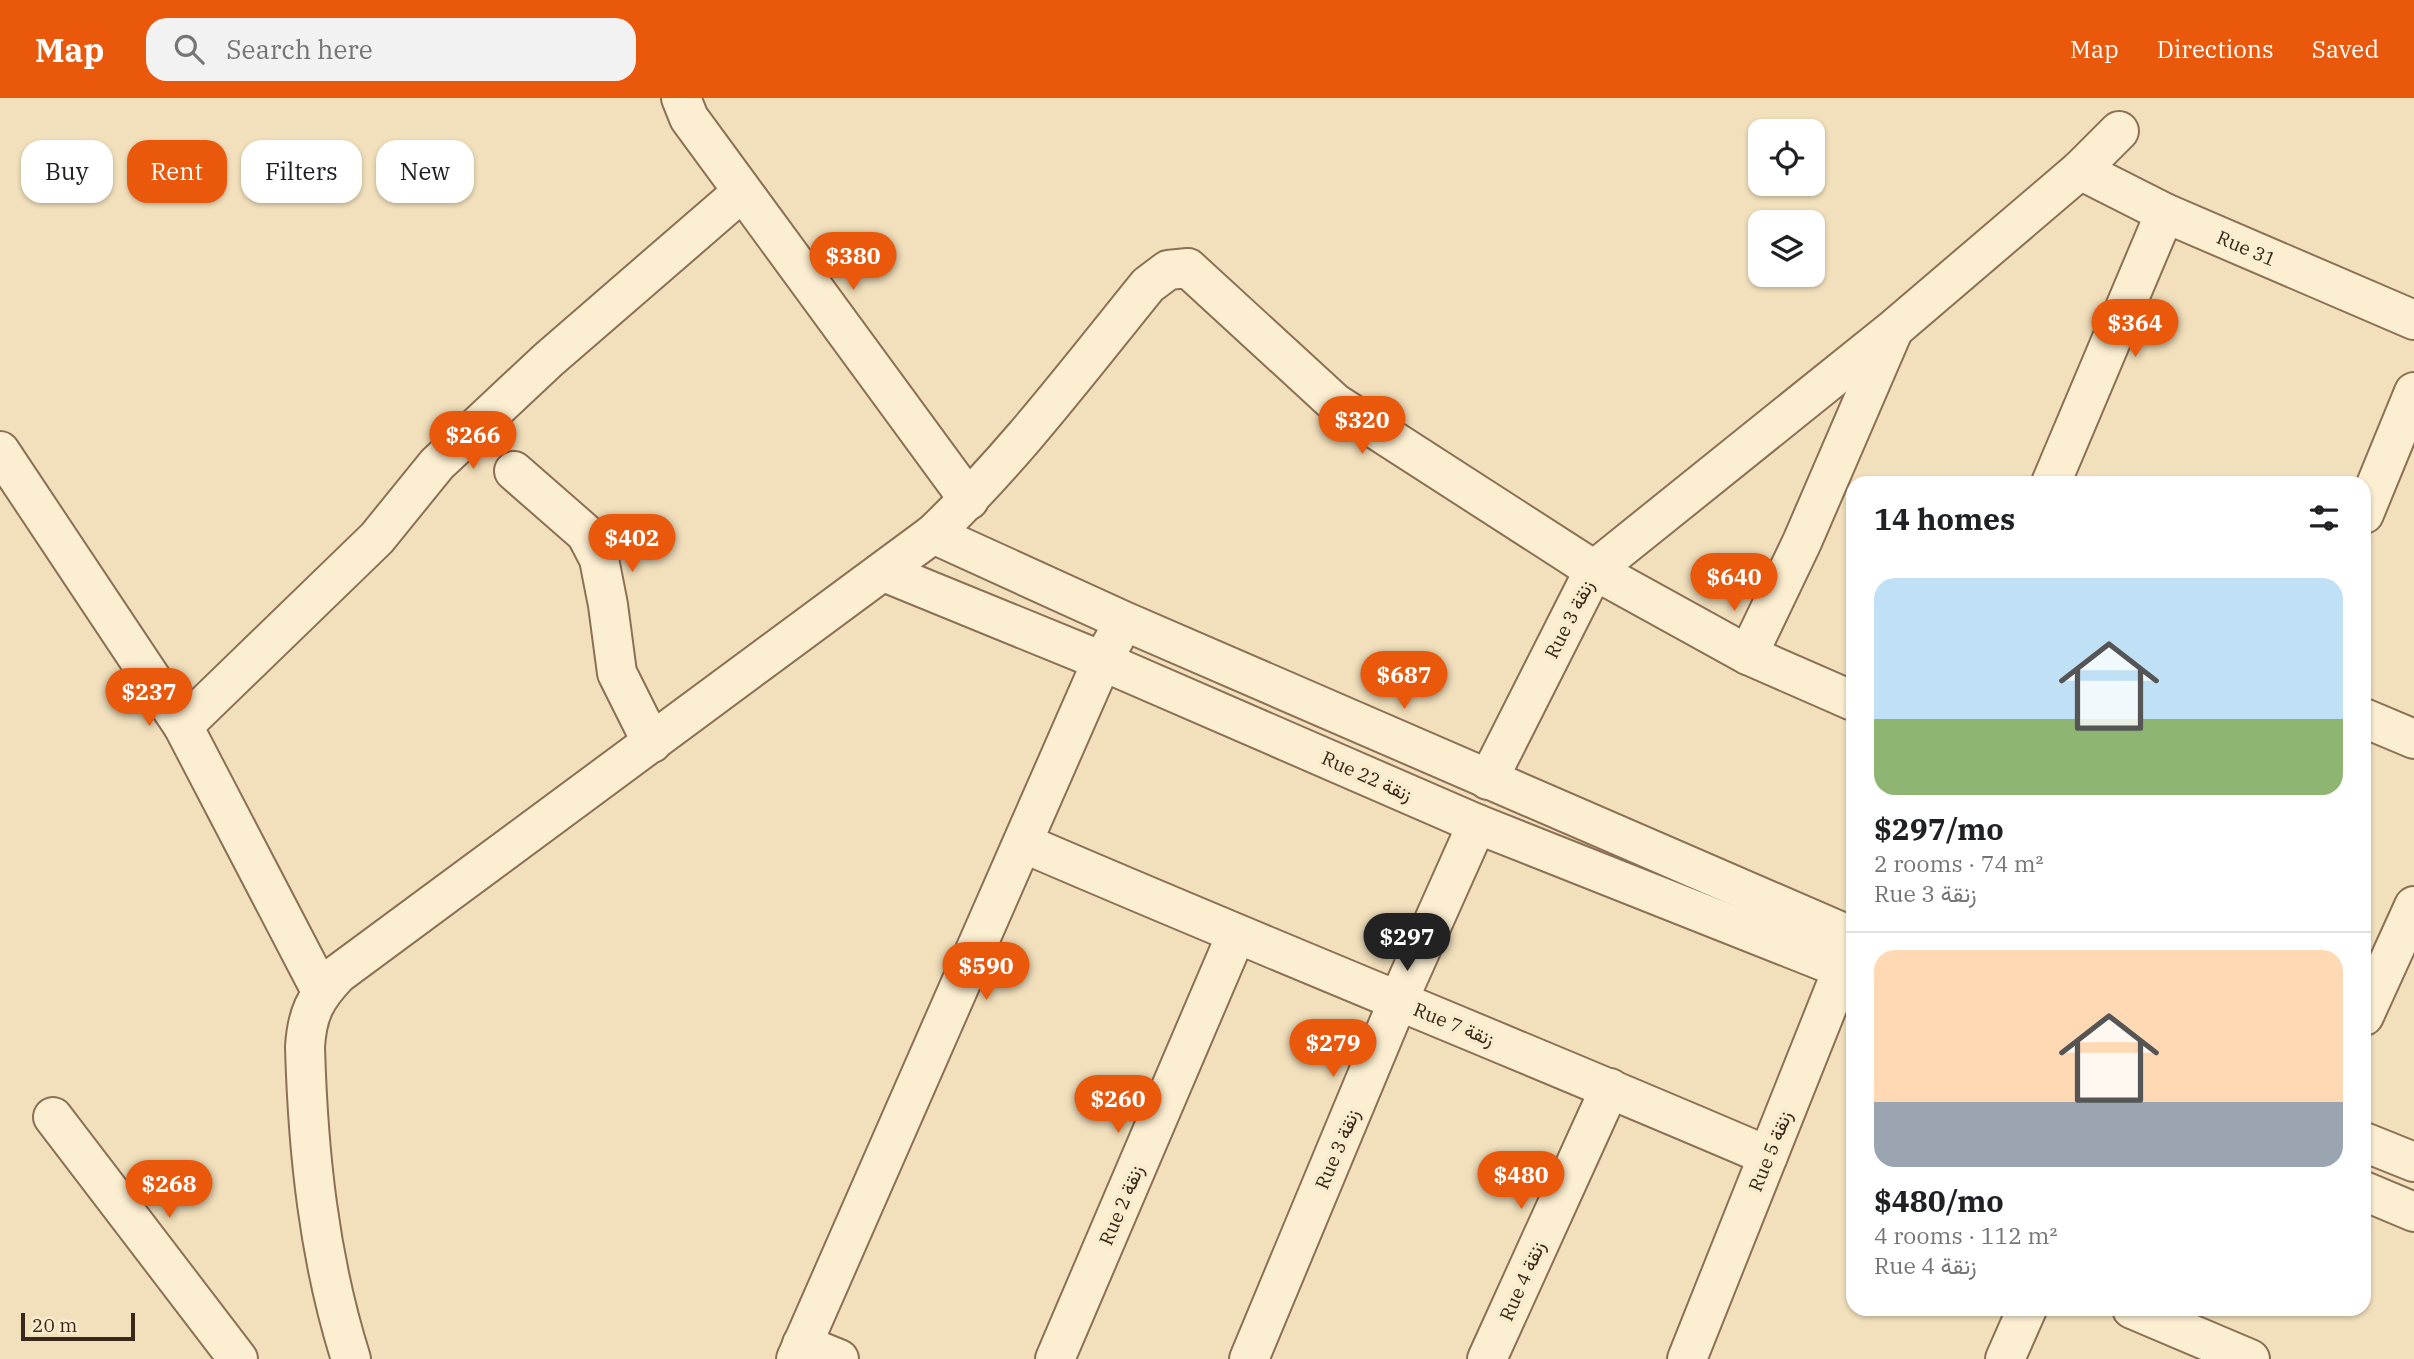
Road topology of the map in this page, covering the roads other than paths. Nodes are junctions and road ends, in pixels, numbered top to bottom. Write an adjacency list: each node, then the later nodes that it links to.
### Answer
1 (681, 98): 4 (street)
2 (2119, 131): 3 (street)
3 (2080, 170): 5 (street, Rue 31); 7 (street)
4 (742, 192): 13 (street); 22 (street)
5 (2165, 213): 6 (street, Rue 31); 11 (street)
6 (2414, 320)
7 (1895, 328): 15 (street); 18 (street)
8 (2414, 392): 12 (street)
9 (0, 451): 22 (street)
10 (514, 471): 24 (street)
11 (2054, 476)
12 (2371, 497)
13 (969, 500): 14 (street); 15 (street)
14 (933, 534): 16 (street); 17 (street)
15 (1594, 570): 18 (street); 25 (street, Rue 3 زنقة)
16 (884, 572): 19 (street, Rue 22 زنقة); 24 (street)
17 (1124, 621): 19 (street); 25 (street)
18 (1748, 655): 20 (street)
19 (1102, 661): 26 (street, Rue 22 زنقة); 27 (street)
20 (1846, 698)
21 (2371, 721): 23 (street)
22 (183, 726): 33 (street)
23 (2414, 739)
24 (652, 743): 33 (street)
25 (1488, 780): 30 (street)
26 (1477, 824): 31 (street, Rue 22 زنقة); 34 (street, Rue 3 زنقة)
27 (1023, 843): 29 (street, Rue 7 زنقة); 45 (street)
28 (2414, 906): 35 (street)
29 (1236, 935): 34 (street, Rue 7 زنقة); 50 (street, Rue 2 زنقة)
30 (1846, 953)
31 (1846, 953)
32 (1846, 967): 39 (street, Rue 5 زنقة)
33 (321, 991): 48 (street)
34 (1398, 1001): 36 (street, Rue 7 زنقة); 51 (street, Rue 3 زنقة)
35 (2371, 1001)
36 (1610, 1088): 39 (street, Rue 7 زنقة); 52 (street, Rue 4 زنقة)
37 (53, 1116): 47 (street)
38 (2371, 1145): 40 (street)
39 (1768, 1156): 53 (street, Rue 5 زنقة)
40 (2414, 1162)
41 (2371, 1194): 42 (street)
42 (2414, 1212)
43 (2024, 1316): 54 (street)
44 (2148, 1316): 46 (street)
45 (799, 1351): 49 (street)
46 (2242, 1358)
47 (238, 1359)
48 (351, 1359)
49 (839, 1359)
50 (1055, 1359)
51 (1249, 1359)
52 (1487, 1359)
53 (1687, 1359)
54 (2005, 1359)

